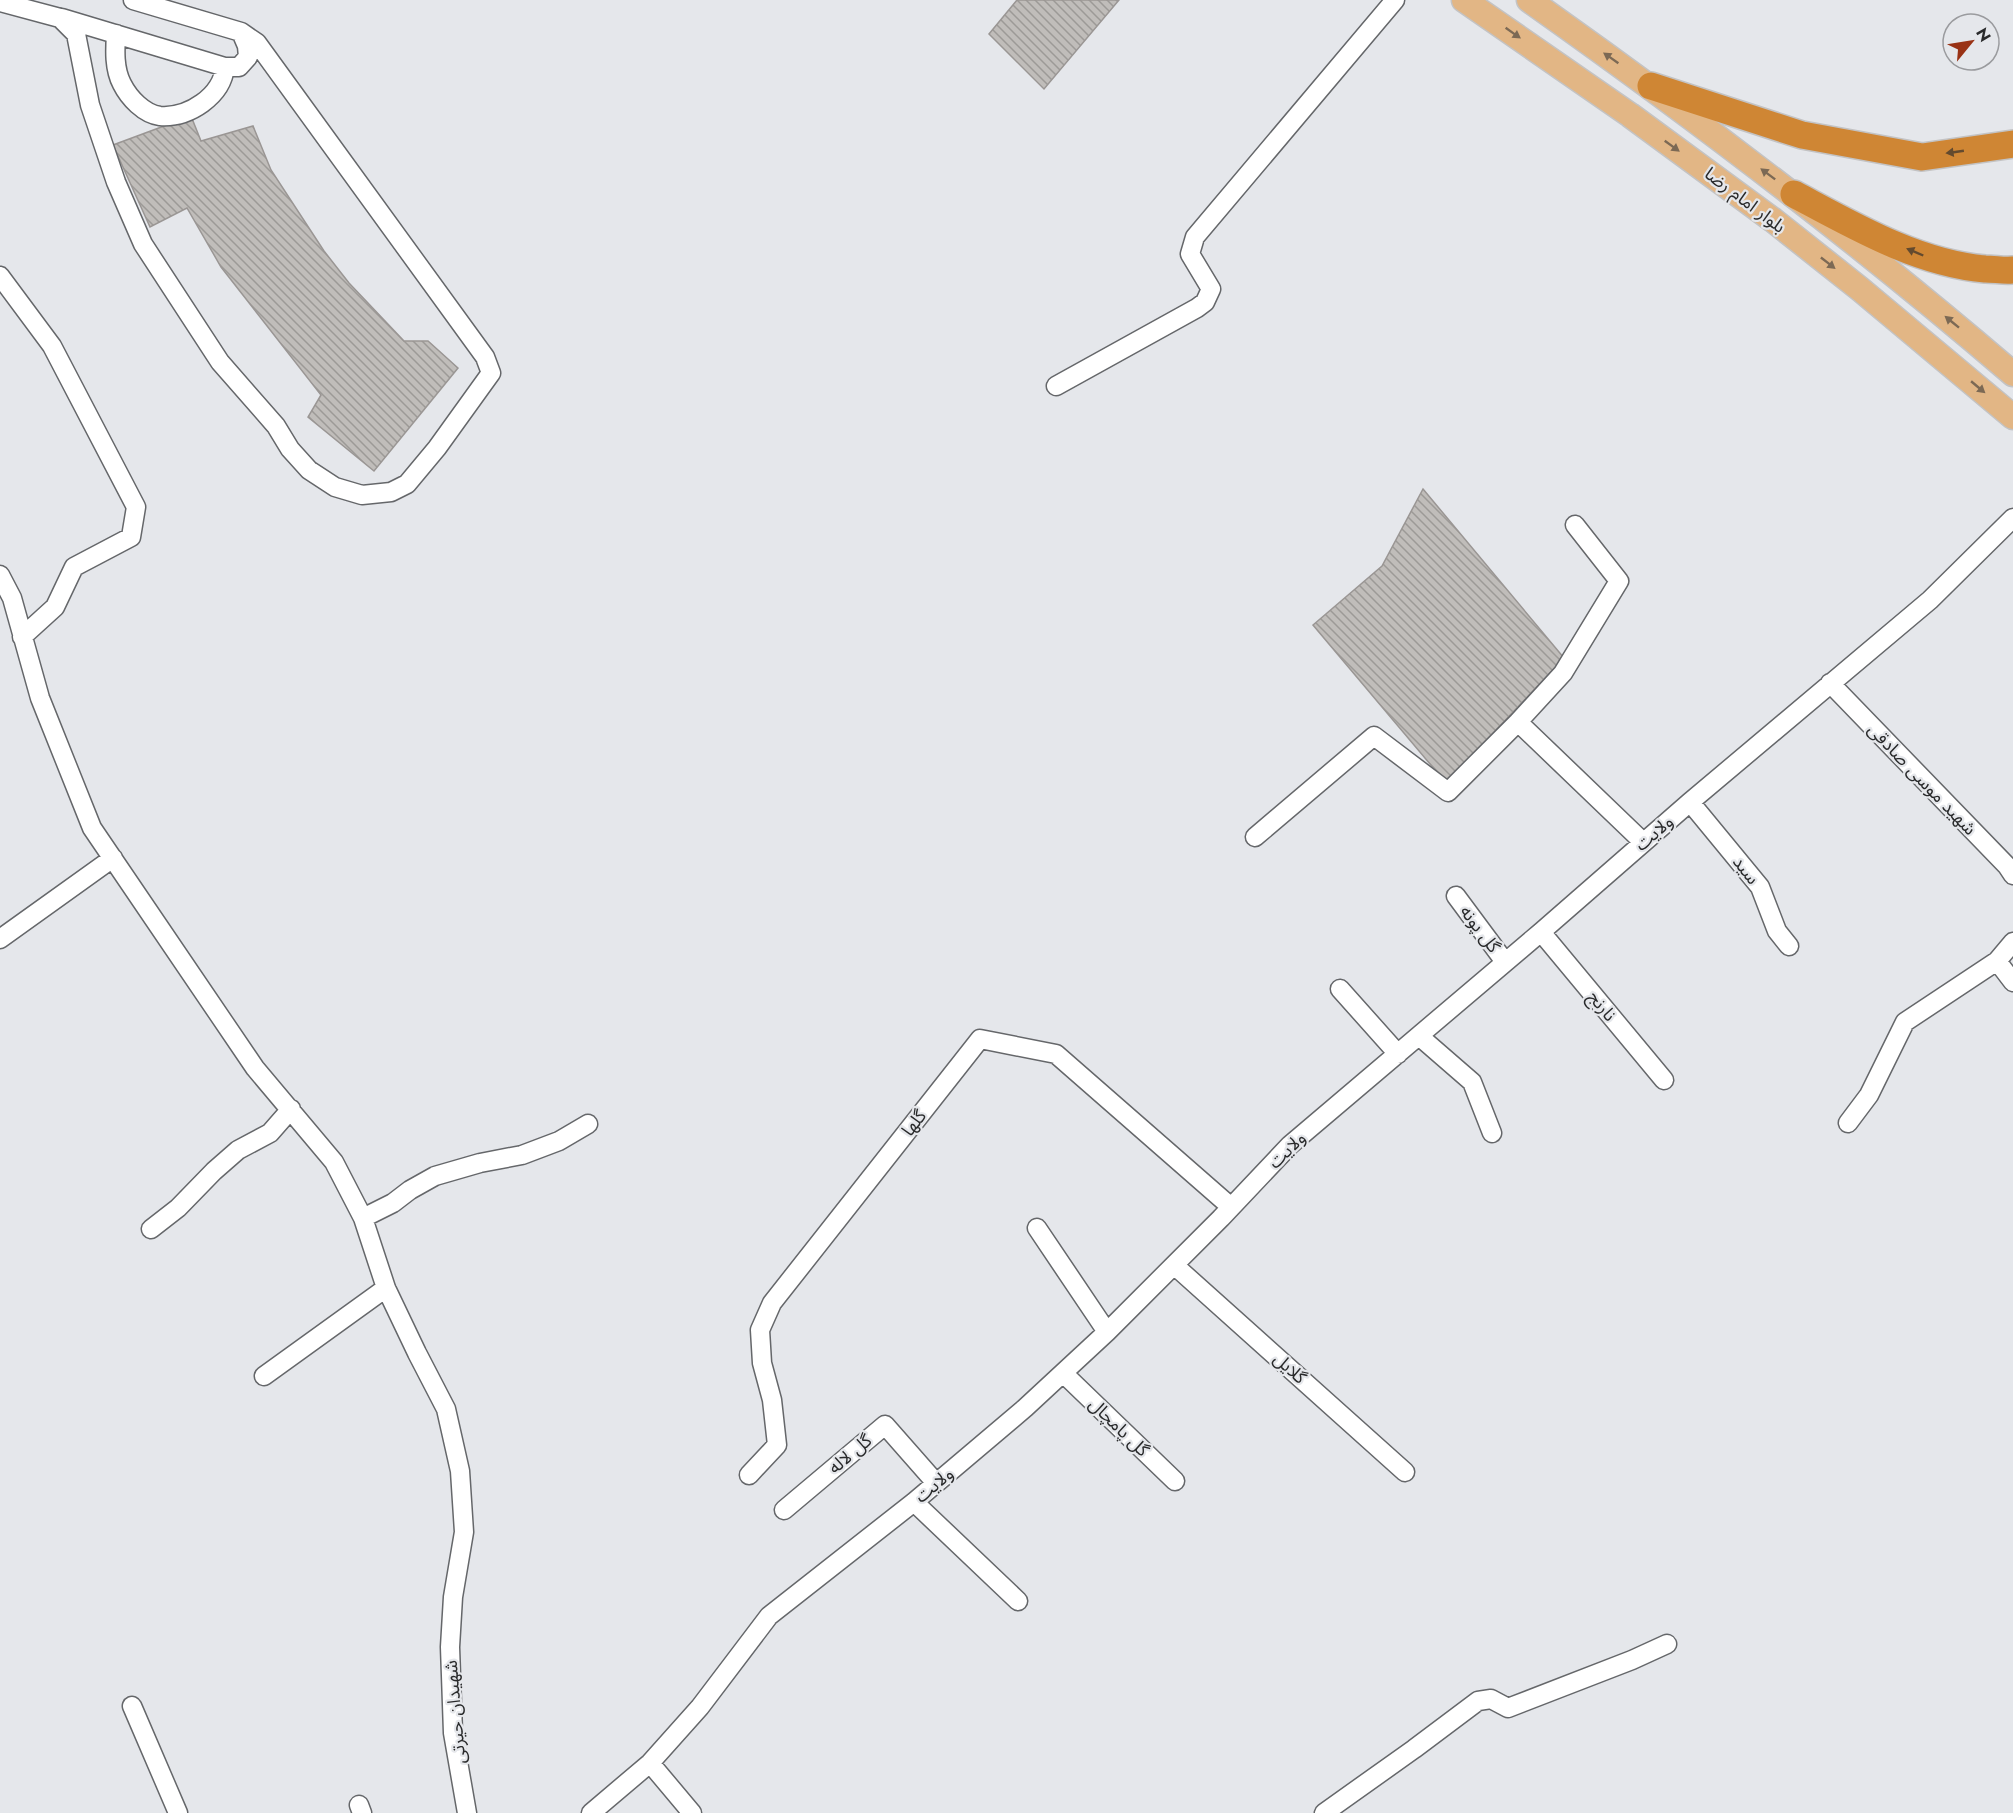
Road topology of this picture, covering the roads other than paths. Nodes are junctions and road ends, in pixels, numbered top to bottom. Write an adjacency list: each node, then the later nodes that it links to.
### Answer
1 (133, 0): 7 (street)
2 (1395, 0): 16 (street)
3 (1464, 0): 17 (main road, بلوار امام رضا, one-way to 17)
4 (1529, 0): 10 (main road, بلوار امام رضا, one-way to 4)
5 (0, 2): 6 (street)
6 (60, 18): 7 (street); 8 (street)
7 (241, 32): 9 (street)
8 (116, 34): 9 (street); 9 (street)
9 (225, 67)
10 (1651, 86): 11 (highway, one-way to 10); 12 (main road, بلوار امام رضا, one-way to 10)
11 (2013, 144)
12 (1794, 194): 13 (highway, one-way to 12); 15 (main road, بلوار امام رضا, one-way to 12)
13 (2013, 270)
14 (0, 276): 21 (street)
15 (2013, 374)
16 (1056, 386)
17 (2013, 417)
18 (2013, 518): 22 (street, ولایت)
19 (1575, 525): 23 (street)
20 (0, 575): 21 (street, شهیدان حیرتی)
21 (22, 637): 27 (street, شهیدان حیرتی)
22 (1830, 683): 24 (street, ولایت); 28 (street, شهید موسی صادقی)
23 (1518, 722): 25 (street); 26 (street)
24 (1690, 802): 26 (street, ولایت); 33 (street, سید)
25 (1255, 837)
26 (1643, 842): 30 (street, ولایت)
27 (113, 858): 31 (street); 41 (street, شهیدان حیرتی)
28 (2013, 875)
29 (1456, 896): 35 (street, گل پونه)
30 (1541, 932): 35 (street, ولایت); 40 (street, نارنج)
31 (0, 939)
32 (2013, 942): 34 (street)
33 (1789, 946)
34 (1997, 961): 36 (street); 42 (street)
35 (1505, 962): 38 (street, ولایت)
36 (2013, 982)
37 (1340, 989): 39 (street)
38 (1419, 1036): 39 (street, ولایت); 44 (street)
39 (1398, 1054): 45 (street, ولایت)
40 (1664, 1080)
41 (291, 1109): 46 (street, شهیدان حیرتی); 48 (street)
42 (1848, 1123)
43 (588, 1124): 46 (street)
44 (1492, 1133)
45 (1232, 1207): 49 (street, ولایت); 55 (street, گلها)
46 (363, 1218): 50 (street, شهیدان حیرتی)
47 (1037, 1228): 51 (street)
48 (152, 1230)
49 (1174, 1265): 51 (street, ولایت); 54 (street, گلایل)
50 (386, 1288): 53 (street); 65 (street, شهیدان حیرتی)
51 (1107, 1332): 52 (street, ولایت)
52 (1064, 1373): 56 (street, گل پامچال); 57 (street, ولایت)
53 (264, 1376)
54 (1405, 1472)
55 (749, 1475)
56 (1175, 1481)
57 (936, 1483): 58 (street, ولایت); 59 (street, گل لاله)
58 (914, 1502): 60 (street); 63 (street, ولایت)
59 (784, 1510)
60 (1018, 1602)
61 (1668, 1644): 68 (street)
62 (132, 1706): 64 (street)
63 (650, 1763): 66 (street, ولایت); 67 (street)
64 (178, 1813)
65 (467, 1813)
66 (591, 1813)
67 (692, 1813)
68 (1324, 1813)

